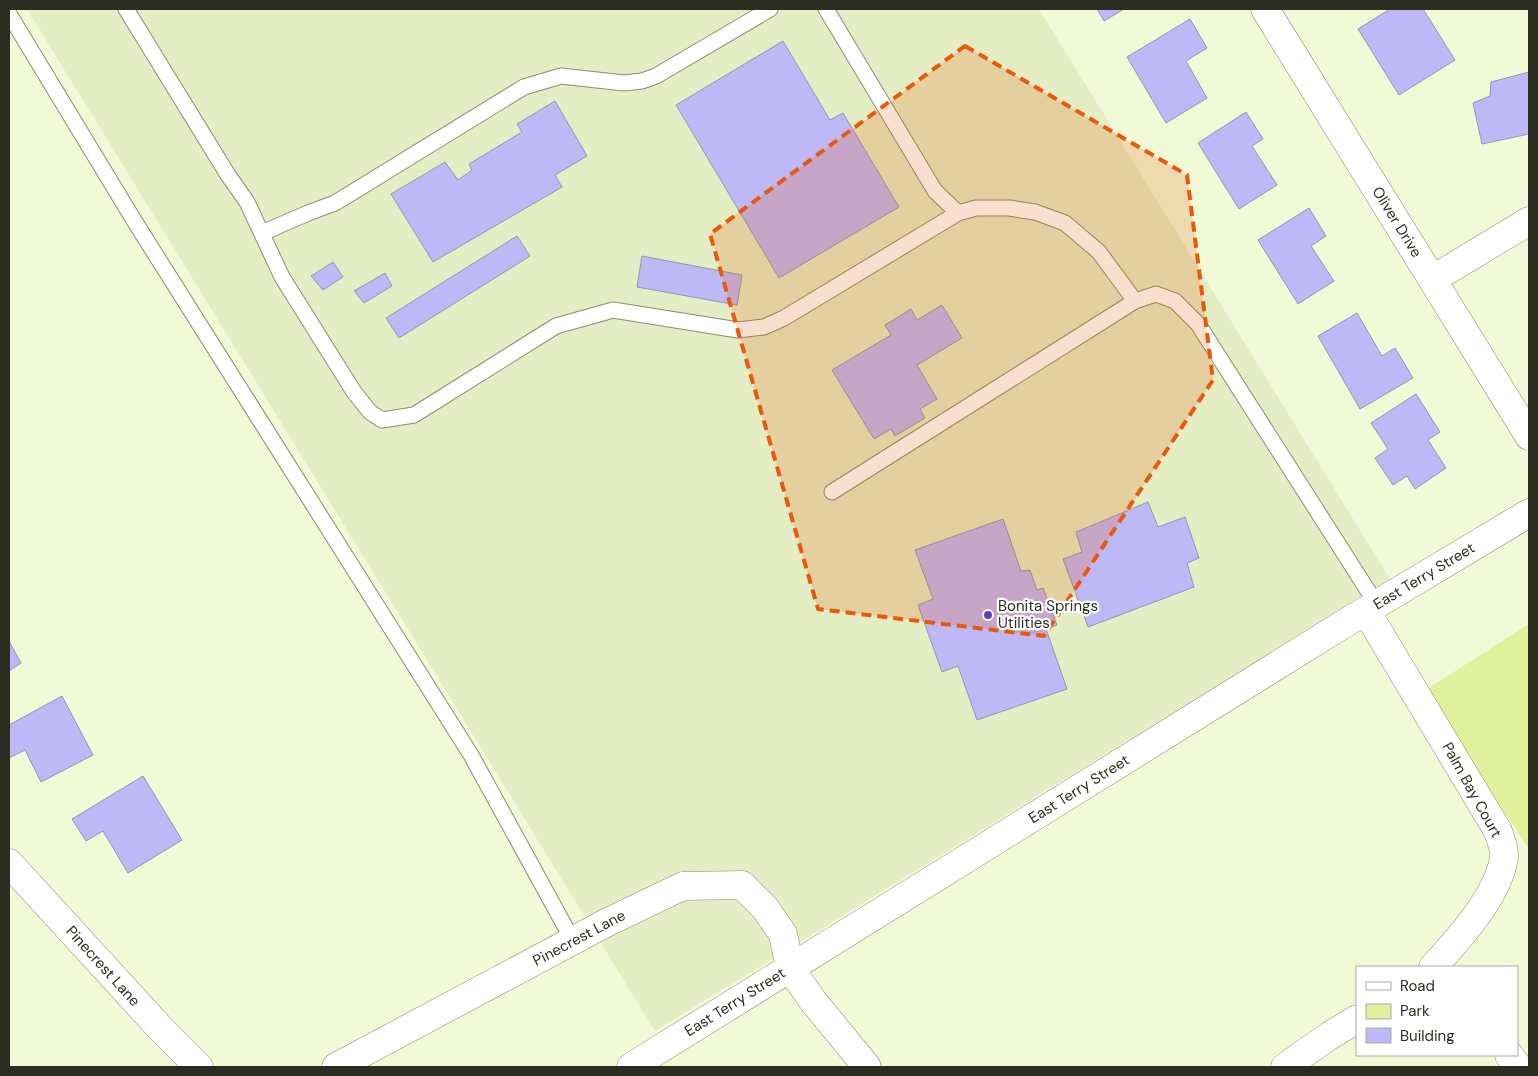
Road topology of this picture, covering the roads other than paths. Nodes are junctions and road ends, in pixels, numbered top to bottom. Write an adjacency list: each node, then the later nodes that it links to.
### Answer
1 (126, 9): 8 (lane)
2 (770, 9): 8 (lane)
3 (826, 9): 6 (lane)
4 (1265, 9): 9 (street, Oliver Drive)
5 (9, 14): 16 (lane)
6 (958, 213): 8 (lane); 10 (lane)
7 (1529, 221): 9 (street)
8 (262, 234)
9 (1433, 279): 11 (street, Oliver Drive)
10 (1135, 301): 12 (lane); 14 (lane)
11 (1529, 436)
12 (832, 492)
13 (1529, 513): 14 (street, East Terry Street)
14 (1371, 608): 17 (street, Palm Bay Court); 18 (street, East Terry Street)
15 (9, 863): 21 (street, Pinecrest Lane)
16 (574, 941): 18 (street, Pinecrest Lane); 22 (street, Pinecrest Lane)
17 (1434, 966)
18 (790, 968): 23 (street, East Terry Street); 24 (street)
19 (1356, 1020): 25 (street)
20 (1510, 1056): 26 (street)
21 (199, 1067)
22 (336, 1067)
23 (631, 1067)
24 (867, 1067)
25 (1285, 1067)
26 (1518, 1067)

